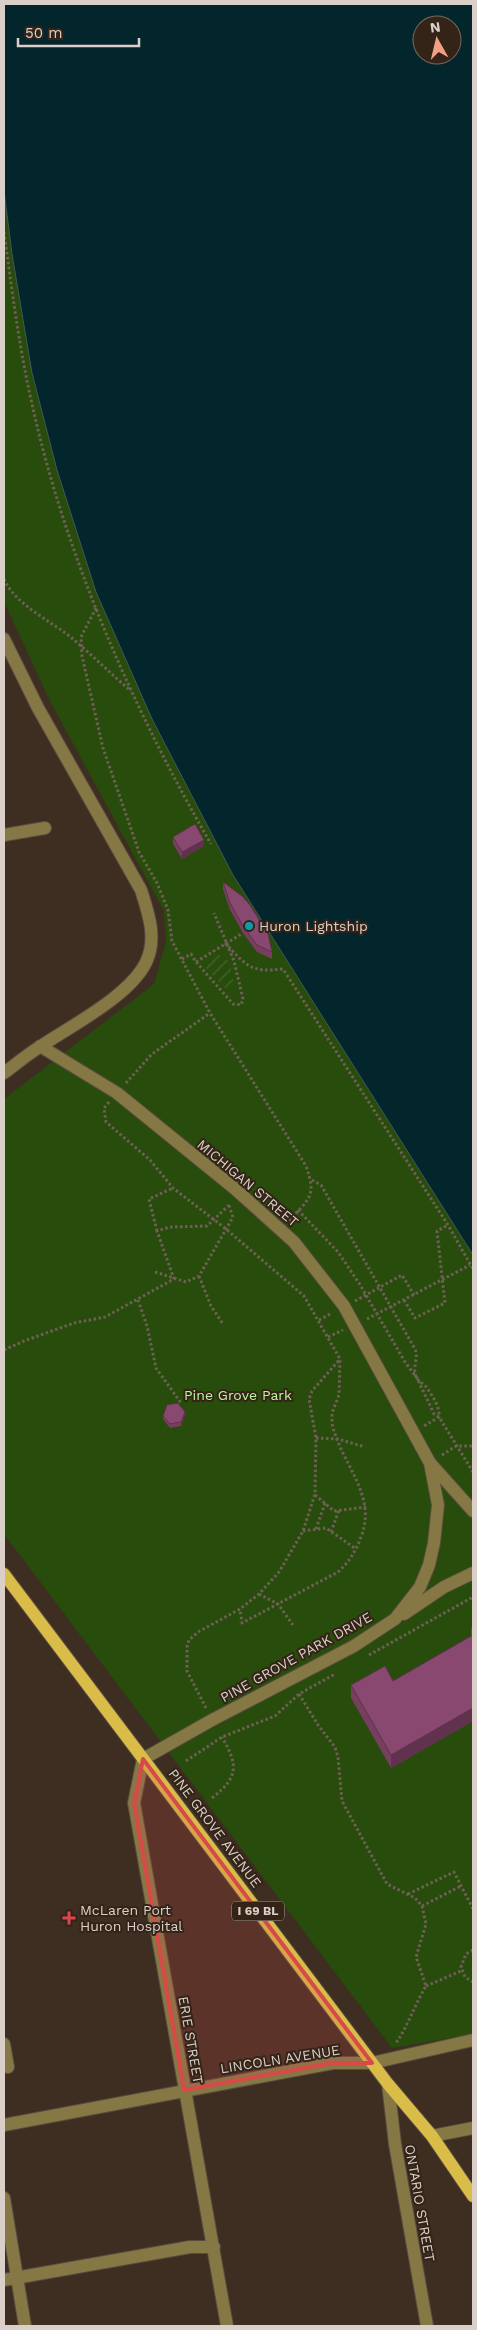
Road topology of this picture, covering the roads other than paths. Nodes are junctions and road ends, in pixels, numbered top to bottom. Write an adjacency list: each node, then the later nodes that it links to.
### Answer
1 (4, 639): 4 (street)
2 (45, 828): 3 (street)
3 (4, 836)
4 (40, 1046): 5 (street); 6 (street, MICHIGAN STREET)
5 (4, 1073)
6 (430, 1463): 7 (street, MICHIGAN STREET); 10 (street, PINE GROVE PARK DRIVE)
7 (473, 1511)
8 (473, 1573): 10 (street)
9 (4, 1574): 11 (main road, PINE GROVE AVENUE / I 69 BL)
10 (395, 1619): 11 (street, PINE GROVE PARK DRIVE)
11 (143, 1759): 14 (main road, PINE GROVE AVENUE / I 69 BL); 17 (street, ERIE STREET)
12 (473, 2040): 14 (street, LINCOLN AVENUE)
13 (4, 2044): 15 (street)
14 (372, 2063): 16 (main road, PINE GROVE AVENUE / I 69 BL); 17 (street, LINCOLN AVENUE)
15 (8, 2066)
16 (388, 2084): 20 (main road, PINE GROVE AVENUE / I 69 BL); 28 (street, ONTARIO STREET)
17 (184, 2090): 18 (street, LINCOLN AVENUE); 23 (street, ERIE STREET)
18 (4, 2125)
19 (473, 2128): 20 (street)
20 (432, 2136): 21 (main road, PINE GROVE AVENUE / I 69 BL)
21 (473, 2196)
22 (4, 2198): 24 (street)
23 (214, 2247): 24 (street); 27 (street, ERIE STREET)
24 (17, 2277): 25 (street); 26 (street)
25 (4, 2280)
26 (25, 2326)
27 (227, 2326)
28 (427, 2326)

